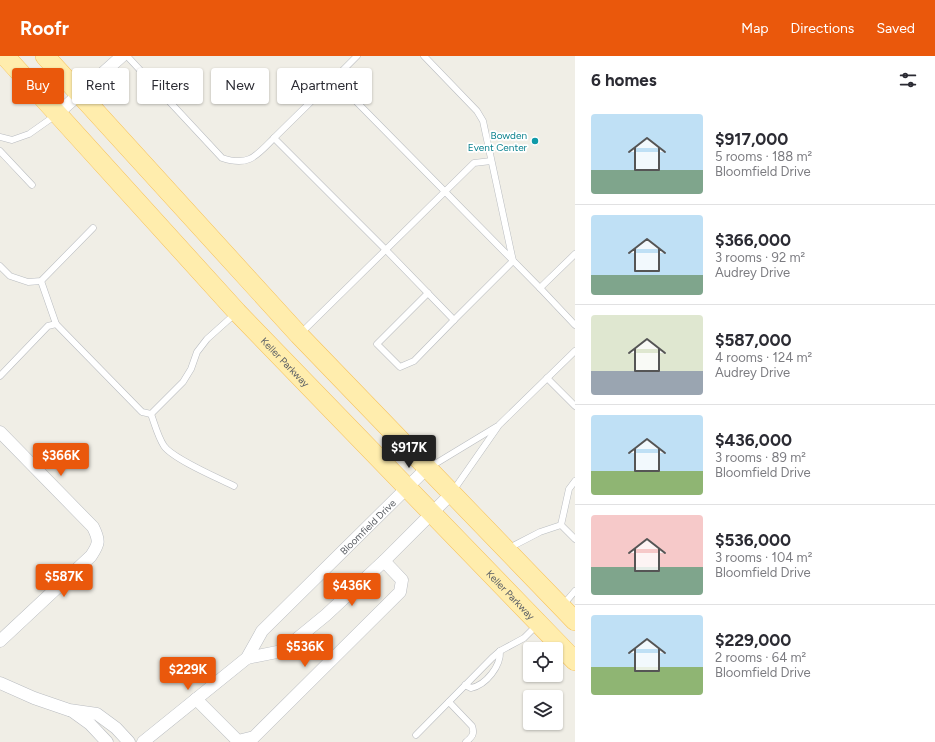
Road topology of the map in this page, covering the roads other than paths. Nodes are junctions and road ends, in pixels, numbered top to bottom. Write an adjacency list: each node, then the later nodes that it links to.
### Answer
1 (5, 56): 14 (main road, Keller Parkway)
2 (45, 56): 9 (main road)
3 (122, 56): 7 (street)
4 (127, 56): 16 (lane)
5 (357, 56): 8 (lane)
6 (424, 56): 18 (lane)
7 (109, 68)
8 (345, 68)
9 (72, 87)
10 (72, 101): 14 (street)
11 (87, 104): 33 (main road)
12 (309, 104): 16 (lane)
13 (359, 104): 20 (lane)
14 (57, 114): 15 (lane); 29 (main road, Keller Parkway)
15 (0, 137)
16 (274, 138): 22 (lane)
17 (0, 151): 19 (lane)
18 (491, 161): 20 (lane); 24 (lane)
19 (32, 185)
20 (445, 192): 22 (lane); 24 (lane)
21 (93, 228): 26 (lane)
22 (386, 250): 28 (lane); 33 (lane)
23 (575, 254): 27 (lane)
24 (513, 261): 27 (lane); 30 (lane)
25 (0, 266): 26 (lane)
26 (41, 281): 31 (lane)
27 (540, 288): 32 (lane)
28 (428, 293): 30 (lane); 30 (lane)
29 (237, 312): 38 (lane); 44 (main road, Keller Parkway)
30 (454, 320)
31 (56, 324): 35 (lane); 38 (lane)
32 (575, 325)
33 (299, 335): 41 (main road)
34 (575, 351): 36 (lane)
35 (0, 376)
36 (547, 378): 37 (lane); 39 (lane)
37 (575, 406)
38 (151, 414): 43 (lane)
39 (500, 426): 41 (lane); 45 (lane)
40 (0, 432): 55 (street)
41 (427, 468): 44 (street, Bloomfield Drive); 45 (main road)
42 (575, 481): 47 (lane)
43 (234, 486)
44 (407, 488): 46 (main road, Keller Parkway); 57 (street, Bloomfield Drive)
45 (451, 494): 46 (street, Bloomfield Drive); 49 (main road)
46 (432, 513): 50 (street, Bloomfield Drive); 54 (main road, Keller Parkway)
47 (560, 525): 48 (lane); 49 (lane)
48 (575, 539)
49 (506, 549): 52 (main road)
50 (384, 561): 57 (street, Bloomfield Drive); 61 (street)
51 (575, 591): 52 (lane)
52 (561, 607): 53 (main road)
53 (575, 621)
54 (539, 623): 56 (lane); 58 (main road, Keller Parkway)
55 (0, 641)
56 (500, 651): 60 (lane); 60 (lane)
57 (247, 658): 61 (street, Bloomfield Drive)
58 (575, 661)
59 (0, 682): 63 (street)
60 (465, 684): 62 (lane)
61 (196, 700): 67 (street, Bloomfield Drive)
62 (449, 702): 64 (lane); 68 (lane)
63 (69, 710): 65 (street); 66 (street)
64 (416, 735)
65 (107, 742)
66 (129, 742)
67 (143, 742)
68 (466, 742)

